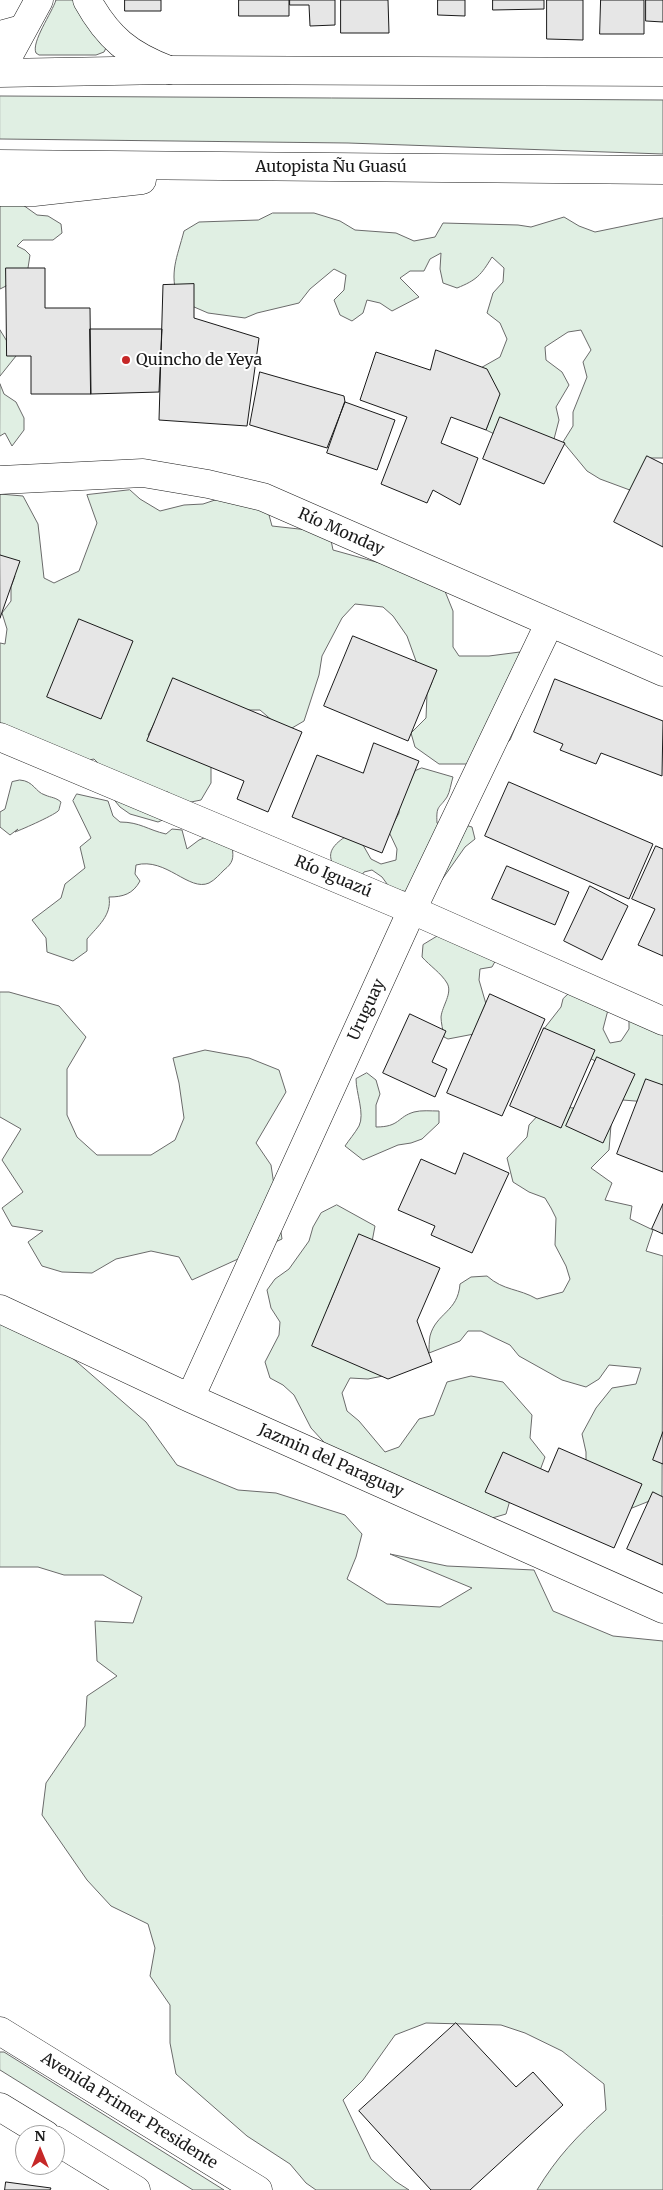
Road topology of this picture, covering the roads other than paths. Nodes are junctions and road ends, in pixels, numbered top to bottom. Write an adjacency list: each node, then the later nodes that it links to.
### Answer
1 (39, 0): 3 (main road)
2 (87, 0): 5 (main road)
3 (11, 32): 4 (main road)
4 (0, 65)
5 (169, 70): 6 (main road); 7 (main road)
6 (663, 72)
7 (0, 73)
8 (0, 164): 9 (main road, Autopista Ñu Guasú)
9 (265, 166): 10 (main road, Autopista Ñu Guasú); 11 (main road)
10 (663, 170)
11 (0, 192)
12 (0, 480): 13 (main road, Río Monday)
13 (549, 624): 14 (main road, Río Monday); 16 (main road, Uruguay)
14 (663, 672)
15 (0, 737): 16 (main road, Río Iguazú)
16 (412, 910): 17 (main road, Río Iguazú); 19 (main road, Uruguay)
17 (663, 1021)
18 (0, 1310): 19 (main road, Jazmin del Paraguay)
19 (190, 1398): 20 (main road, Jazmin del Paraguay)
20 (663, 1609)
21 (0, 2031): 26 (main road, Avenida Primer Presidente)
22 (0, 2106): 23 (main road)
23 (30, 2125)
24 (65, 2146): 25 (main road)
25 (136, 2190)
26 (258, 2190)

